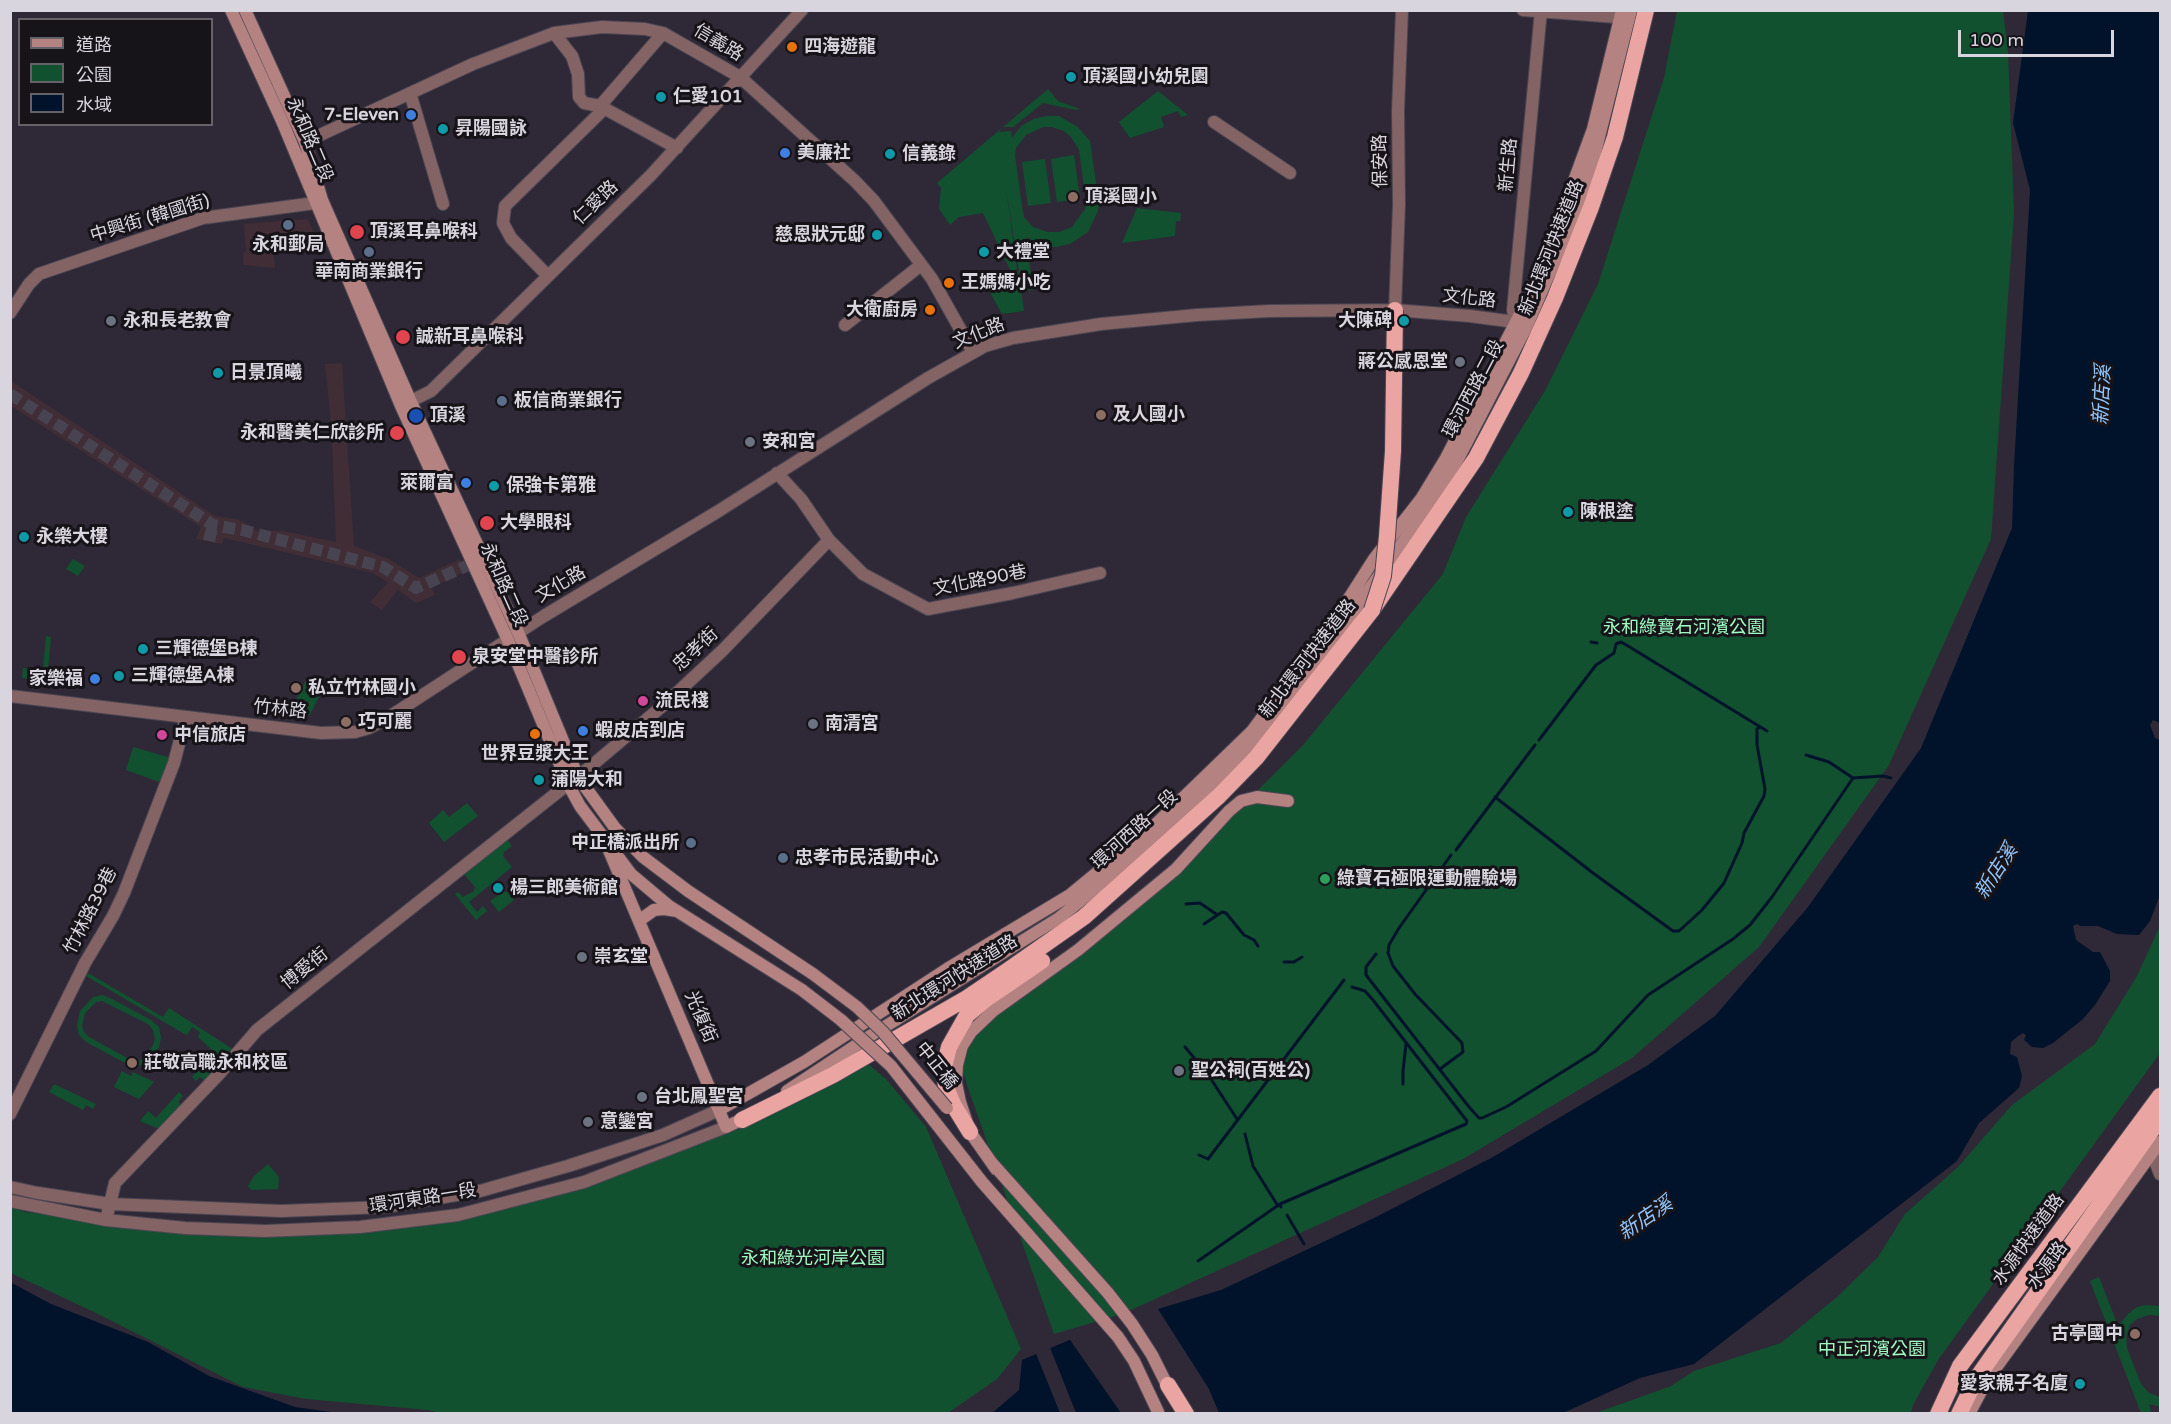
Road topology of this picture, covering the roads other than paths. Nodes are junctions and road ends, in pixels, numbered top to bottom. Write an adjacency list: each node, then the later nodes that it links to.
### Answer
1 (231, 10): 18 (main road, 永和路二段)
2 (245, 10): 15 (main road, 永和路二段)
3 (802, 10): 11 (street, 仁愛路)
4 (1402, 10): 22 (street, 保安路)
5 (1523, 10): 7 (street)
6 (1646, 10): 33 (highway, 新北環河快速道路, bridge)
7 (1541, 11): 8 (street); 25 (street, 新生路)
8 (1626, 14): 25 (main road, 環河西路二段)
9 (554, 33): 10 (street, 信義路); 12 (street, 信義路); 13 (street)
10 (663, 33): 11 (street, 信義路); 13 (street)
11 (740, 77): 16 (street, 仁愛路); 20 (street, 信義路)
12 (410, 93): 15 (street, 信義路); 19 (street)
13 (602, 107): 16 (street); 21 (street)
14 (1214, 122): 17 (street)
15 (305, 142): 18 (main road, 永和路二段)
16 (677, 148): 21 (street, 仁愛路)
17 (1290, 173)
18 (318, 201): 23 (street, 中興街 (韓國街)); 27 (main road, 永和路二段)
19 (443, 204)
20 (921, 265): 24 (street); 26 (street, 信義路)
21 (548, 276): 27 (street, 仁愛路)
22 (1395, 310): 25 (street, 文化路); 26 (street, 文化路); 33 (highway, bridge)
23 (10, 313)
24 (846, 325)
25 (1520, 325): 30 (main road, 環河西路二段); 31 (main road, 環河西路二段)
26 (974, 352): 28 (street, 文化路)
27 (406, 404): 34 (main road, 永和路二段)
28 (777, 472): 29 (street, 文化路90巷); 34 (street, 文化路)
29 (829, 540): 32 (street, 文化路90巷); 37 (street, 忠孝街)
30 (1374, 559): 43 (main road, 環河西路一段)
31 (1387, 565): 44 (main road, 環河西路一段)
32 (1100, 573)
33 (1372, 610): 38 (highway, 新北環河快速道路)
34 (513, 635): 36 (street, 竹林路); 37 (main road, 永和路二段)
35 (10, 696): 36 (street, 竹林路)
36 (186, 717): 47 (street, 竹林路39巷)
37 (573, 780): 40 (main road, 永和路二段); 54 (main road, 中正橋, bridge); 58 (street, 博愛街)
38 (1219, 796): 49 (highway, 新北環河快速道路); 51 (highway)
39 (1287, 801): 51 (main road)
40 (604, 841): 41 (main road, 中正橋); 42 (main road, 光復街)
41 (678, 911): 42 (main road); 62 (main road, 中正橋, bridge)
42 (639, 920): 46 (main road, 光復街)
43 (833, 1043): 46 (main road, 環河東路一段)
44 (845, 1053): 49 (main road, 環河東路一段)
45 (2160, 1096): 59 (highway, 水源快速道路)
46 (719, 1110): 50 (main road, 光復街); 58 (street, 環河東路一段)
47 (10, 1114)
48 (2160, 1119): 63 (highway, 水源快速道路)
49 (742, 1120): 50 (main road, 環河東路一段)
50 (726, 1127): 60 (street, 環河東路一段)
51 (970, 1132): 54 (main road)
52 (2160, 1142): 53 (main road, 水源路)
53 (2152, 1153): 55 (street); 68 (main road, 水源路)
54 (996, 1169): 61 (main road, 中正橋)
55 (2160, 1174)
56 (10, 1187): 58 (street, 環河東路一段)
57 (10, 1201): 60 (street, 環河東路一段)
58 (110, 1204): 60 (street, 博愛街)
59 (2077, 1207): 63 (highway); 67 (highway, 水源快速道路)
60 (106, 1220)
61 (1168, 1384): 65 (main road, 中正橋); 66 (highway)
62 (1150, 1393): 64 (highway, bridge)
63 (1954, 1410)
64 (1157, 1413)
65 (1179, 1413)
66 (1186, 1413)
67 (1938, 1413)
68 (1970, 1413)

